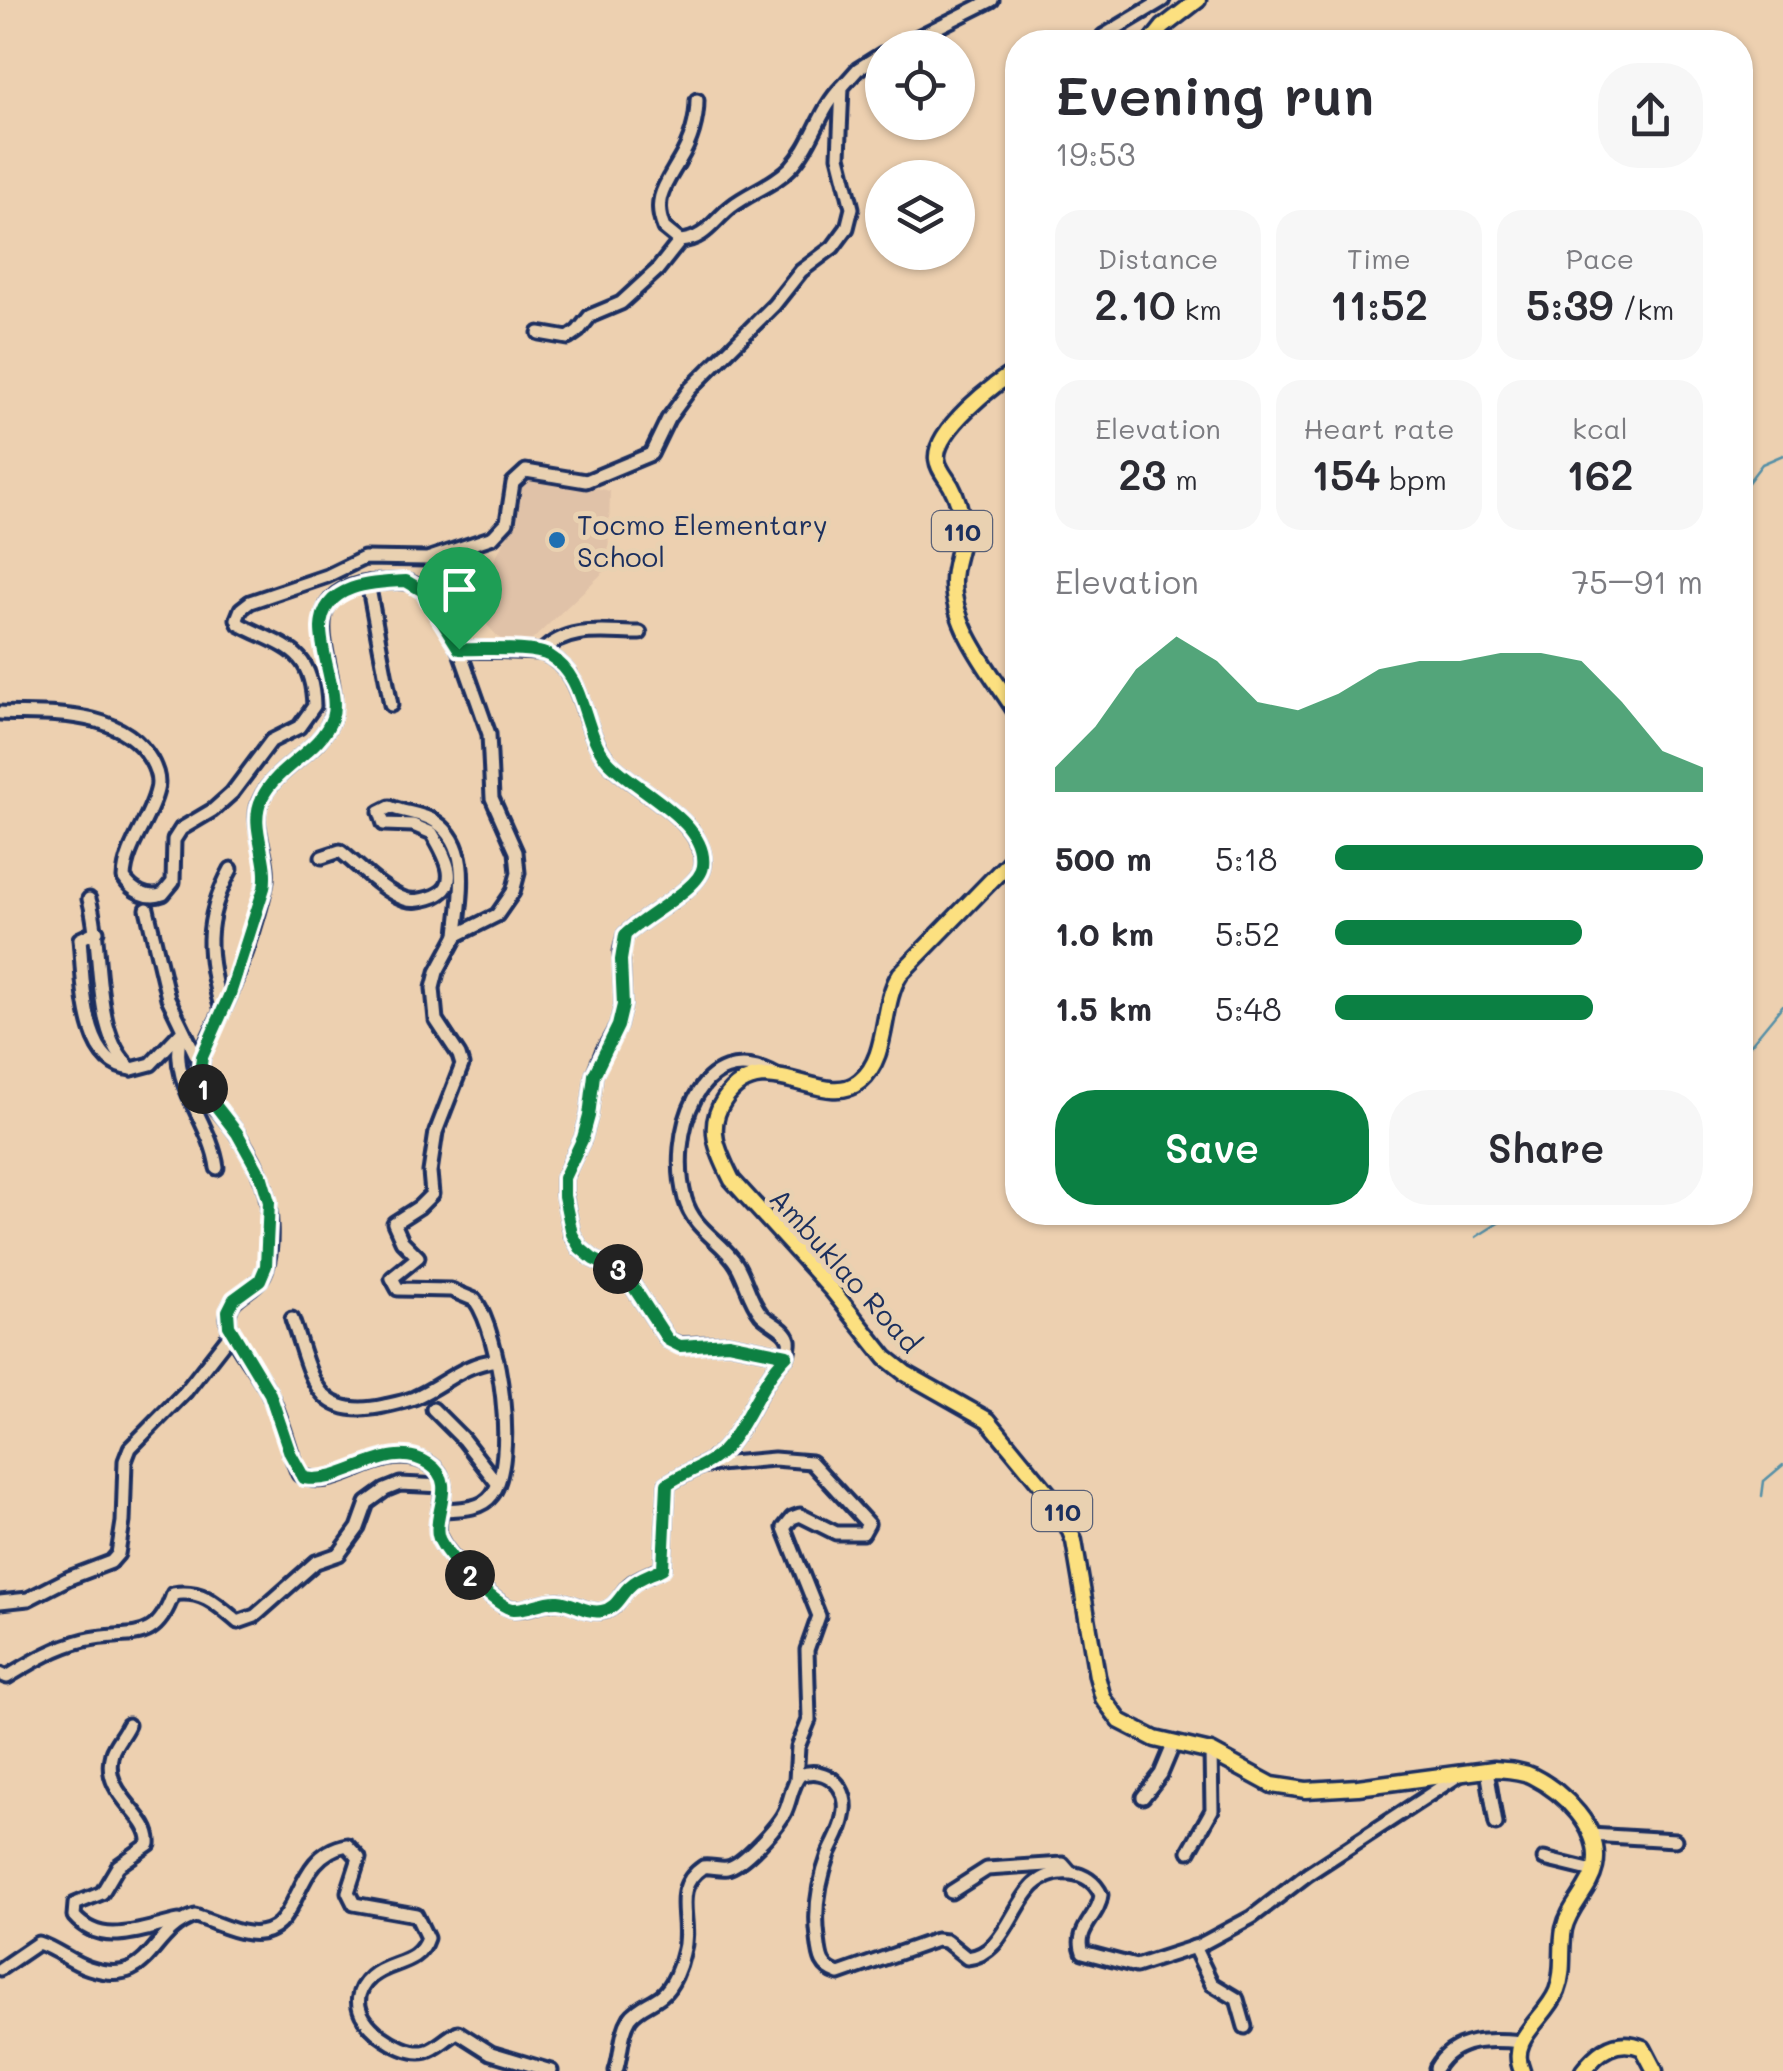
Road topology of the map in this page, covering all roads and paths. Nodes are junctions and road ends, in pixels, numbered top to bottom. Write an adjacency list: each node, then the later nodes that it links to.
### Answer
1 (992, 0): 4 (street)
2 (1163, 0): 5 (street)
3 (1198, 0): 6 (main road)
4 (932, 30)
5 (1113, 30)
6 (1161, 30)
7 (865, 65): 8 (street)
8 (842, 88): 10 (street); 19 (street)
9 (697, 100): 10 (street)
10 (680, 240): 11 (street)
11 (539, 332)
12 (1005, 378): 17 (main road, 110)
13 (368, 583): 15 (street); 18 (street); 26 (street)
14 (640, 633): 16 (street)
15 (459, 649): 16 (street); 25 (street)
16 (542, 652): 33 (street)
17 (1005, 693)
18 (391, 705)
19 (0, 713)
20 (322, 857): 25 (street)
21 (1005, 866): 29 (main road)
22 (232, 868): 26 (street)
23 (88, 899): 27 (street)
24 (147, 909): 27 (street)
25 (457, 935): 35 (street)
26 (222, 1011): 28 (street)
27 (183, 1030): 28 (street); 30 (street)
28 (201, 1066): 32 (street)
29 (777, 1076): 34 (street); 45 (main road, Ambuklao Road / 110)
30 (217, 1168)
31 (292, 1319): 35 (street)
32 (232, 1332): 40 (street); 42 (street)
33 (766, 1352): 34 (street); 36 (street)
34 (787, 1355): 36 (street)
35 (498, 1360): 39 (street)
36 (768, 1374): 38 (street)
37 (432, 1409): 39 (street)
38 (704, 1465): 41 (street); 49 (street)
39 (497, 1483): 41 (street)
40 (443, 1486): 41 (street); 43 (street)
41 (442, 1510)
42 (0, 1602)
43 (0, 1674)
44 (128, 1726): 59 (street)
45 (1174, 1743): 46 (main road, Ambuklao Road / 110); 50 (street)
46 (1211, 1752): 48 (main road, Ambuklao Road / 110); 54 (street)
47 (1488, 1770): 48 (main road, Ambuklao Road / 110); 51 (street); 52 (main road, Ambuklao Road / 110)
48 (1461, 1774): 60 (street)
49 (796, 1780): 57 (street); 66 (street)
50 (1143, 1796)
51 (1496, 1824)
52 (1590, 1835): 53 (street); 56 (main road)
53 (1675, 1840)
54 (1189, 1851)
55 (1544, 1859): 56 (street)
56 (1593, 1871): 63 (main road)
57 (1070, 1872): 58 (street); 60 (street)
58 (951, 1892)
59 (187, 1919): 61 (street); 65 (street)
60 (1194, 1947): 62 (street)
61 (0, 1968)
62 (1245, 2027)
63 (1521, 2042): 64 (street); 67 (main road)
64 (1436, 2068)
65 (550, 2071)
66 (616, 2071)
67 (1522, 2071)
68 (1583, 2071): 69 (main road)
69 (1655, 2071)

